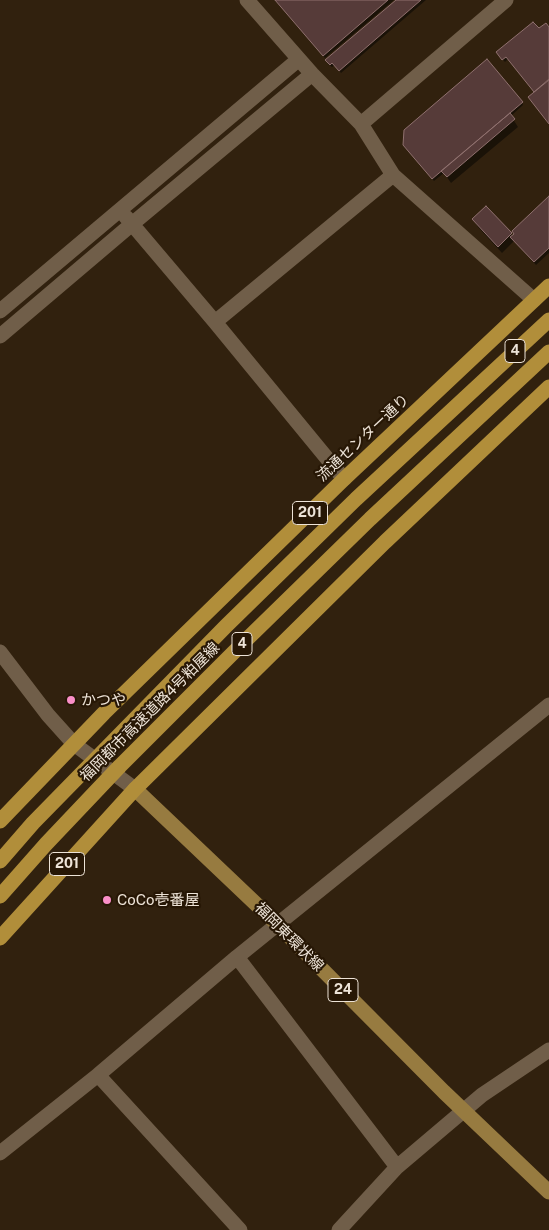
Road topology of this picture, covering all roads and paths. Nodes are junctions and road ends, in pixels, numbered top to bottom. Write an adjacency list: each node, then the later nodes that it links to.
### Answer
1 (247, 0): 3 (street)
2 (506, 0): 5 (street)
3 (299, 59): 4 (street); 7 (street)
4 (312, 74): 5 (street); 8 (street)
5 (361, 124): 6 (street)
6 (393, 175): 10 (street); 13 (street)
7 (120, 210): 8 (street); 11 (street)
8 (132, 224): 13 (street); 14 (street)
9 (549, 286): 10 (highway, 流通センター通り / 201)
10 (534, 300): 17 (highway, 流通センター通り / 201)
11 (0, 311)
12 (549, 320): 23 (highway, 福岡都市高速道路4号粕屋線 / 4)
13 (215, 322): 17 (street)
14 (0, 336)
15 (549, 352): 24 (highway, 福岡都市高速道路4号粕屋線 / 4)
16 (549, 387): 21 (highway, 201)
17 (344, 479): 20 (highway, 流通センター通り / 201)
18 (0, 652): 20 (street)
19 (549, 705): 25 (street)
20 (74, 744): 21 (street); 22 (highway, 201)
21 (135, 789): 25 (main road, 福岡東環状線 / 24); 26 (highway, 201)
22 (0, 821)
23 (0, 861)
24 (0, 896)
25 (277, 924): 27 (street); 30 (main road, 福岡東環状線 / 24)
26 (0, 938)
27 (237, 957): 29 (street); 32 (street)
28 (549, 1050): 30 (street)
29 (98, 1075): 31 (street); 34 (street)
30 (464, 1110): 32 (street); 33 (main road, 福岡東環状線 / 24)
31 (0, 1154)
32 (397, 1167): 35 (street)
33 (549, 1192)
34 (240, 1230)
35 (339, 1230)

